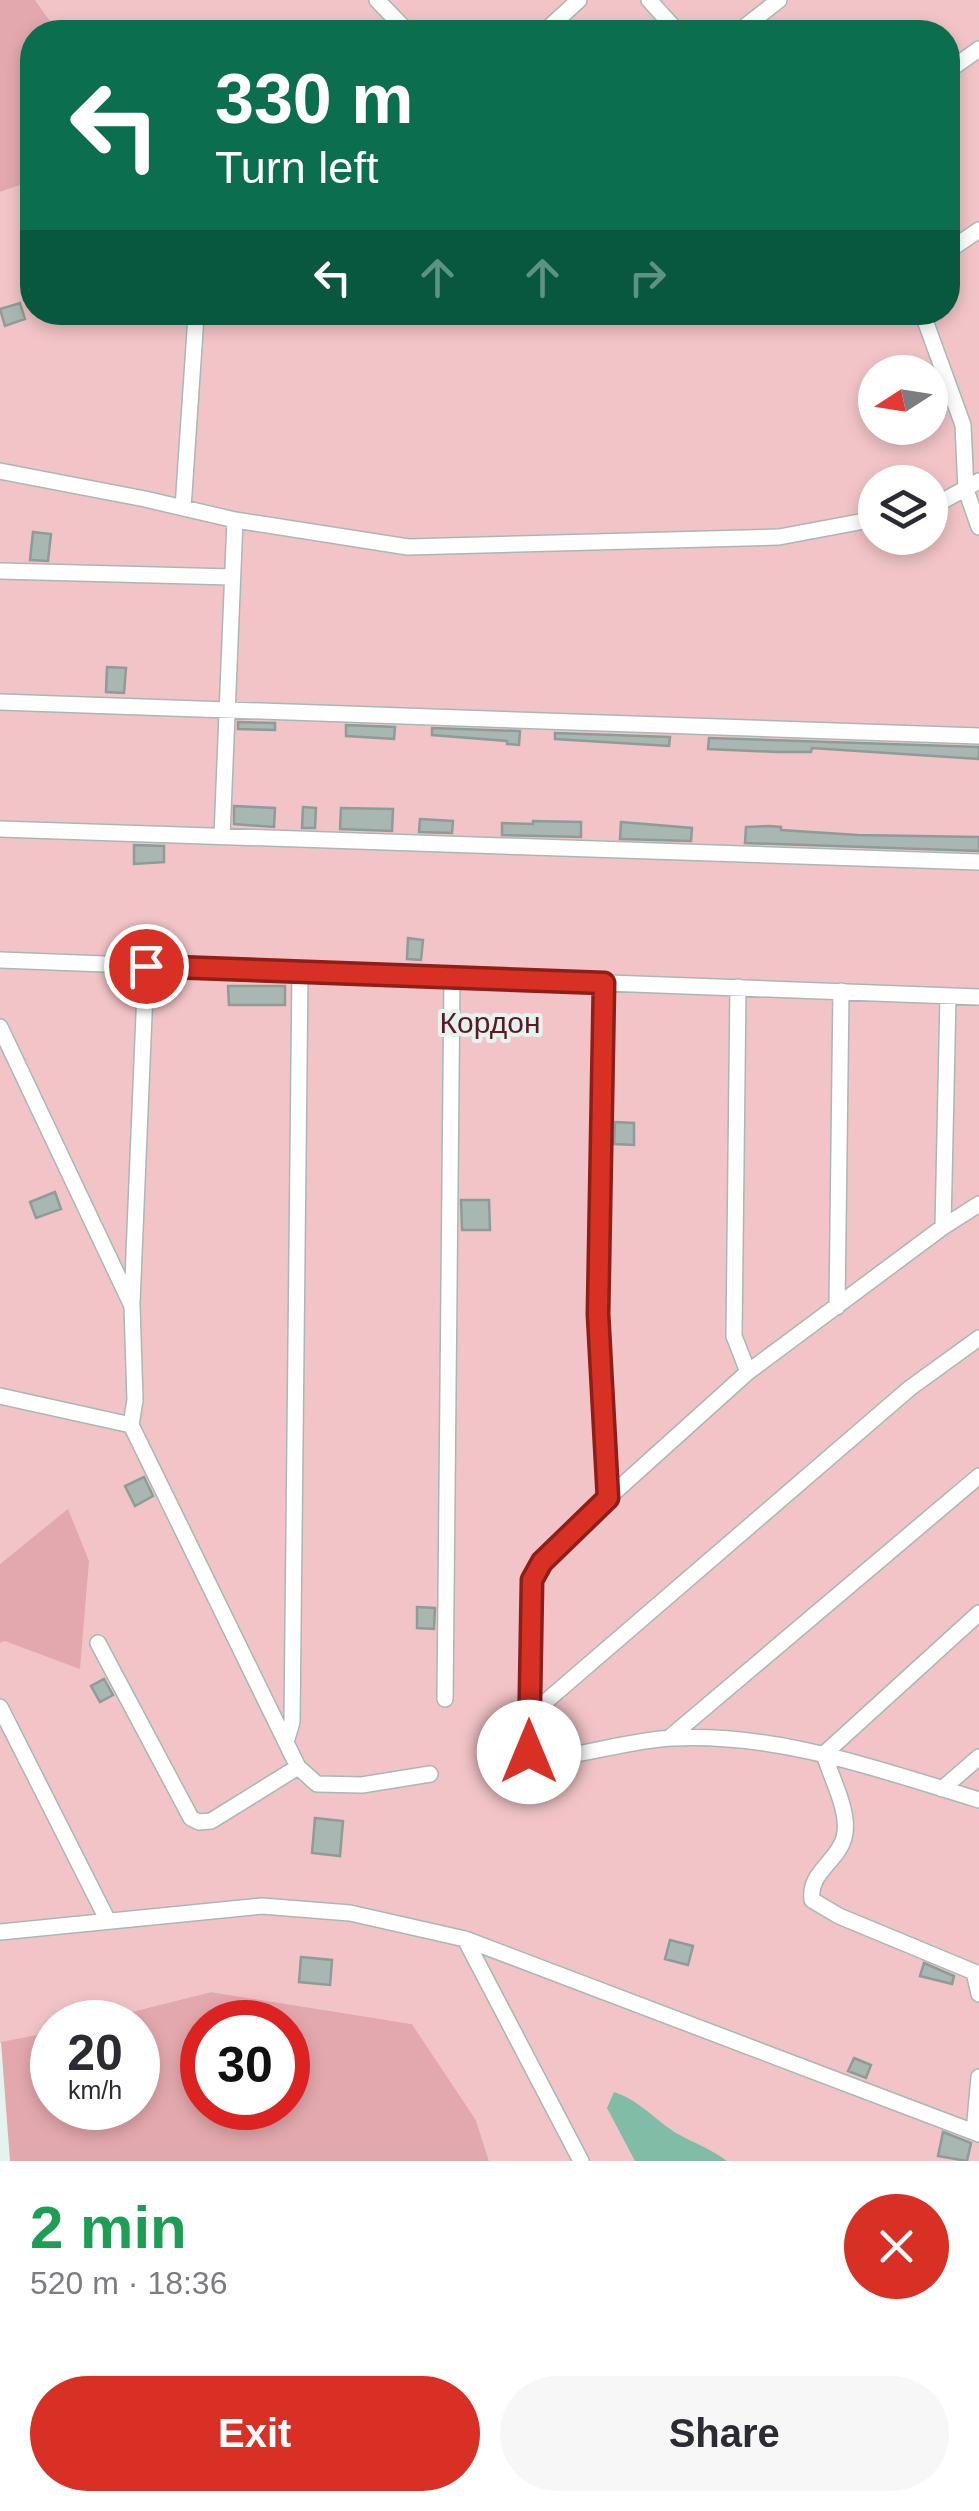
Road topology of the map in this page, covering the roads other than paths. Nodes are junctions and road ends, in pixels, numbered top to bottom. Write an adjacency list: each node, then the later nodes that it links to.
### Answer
1 (377, 0): 5 (street)
2 (580, 0): 6 (street)
3 (649, 0): 7 (street)
4 (779, 0): 8 (street)
5 (396, 20)
6 (558, 20)
7 (667, 20)
8 (753, 20)
9 (195, 325): 16 (street)
10 (927, 325): 12 (street)
11 (979, 414): 12 (street)
12 (963, 424): 14 (street)
13 (0, 472): 16 (street)
14 (972, 486): 15 (street); 19 (street)
15 (948, 499)
16 (183, 508): 17 (street)
17 (235, 520): 18 (street); 21 (street)
18 (858, 522)
19 (979, 528)
20 (0, 572): 21 (street)
21 (232, 577): 23 (street)
22 (0, 702): 23 (street)
23 (230, 709): 24 (street); 26 (street)
24 (979, 736)
25 (0, 829): 26 (street)
26 (222, 836): 27 (street)
27 (979, 862)
28 (0, 960): 29 (street)
29 (146, 966): 30 (street); 40 (street)
30 (300, 970): 31 (street); 54 (street)
31 (452, 977): 32 (street); 50 (street)
32 (604, 983): 33 (street); 47 (street)
33 (738, 987): 34 (street); 43 (street)
34 (841, 991): 35 (street); 41 (street)
35 (948, 996): 36 (street); 39 (street)
36 (979, 997)
37 (0, 1028): 40 (street)
38 (979, 1204): 39 (street)
39 (943, 1226): 41 (street)
40 (132, 1306): 45 (street)
41 (836, 1307): 43 (street)
42 (979, 1338): 52 (street)
43 (748, 1372): 47 (street)
44 (0, 1396): 45 (street)
45 (131, 1425): 54 (street)
46 (979, 1476): 53 (street)
47 (608, 1498): 52 (street)
48 (979, 1613): 55 (street)
49 (98, 1643): 57 (street)
50 (444, 1699)
51 (0, 1708): 61 (street)
52 (529, 1716): 53 (street)
53 (669, 1738): 55 (street)
54 (286, 1742): 57 (street)
55 (824, 1754): 59 (street); 64 (street)
56 (979, 1757): 59 (street)
57 (298, 1767): 58 (street)
58 (430, 1774)
59 (942, 1789): 60 (street)
60 (979, 1800)
61 (108, 1921): 62 (street); 63 (street)
62 (0, 1932)
63 (465, 1939): 66 (street); 67 (street)
64 (979, 1994)
65 (979, 2077): 66 (street)
66 (976, 2133)
67 (581, 2161)

